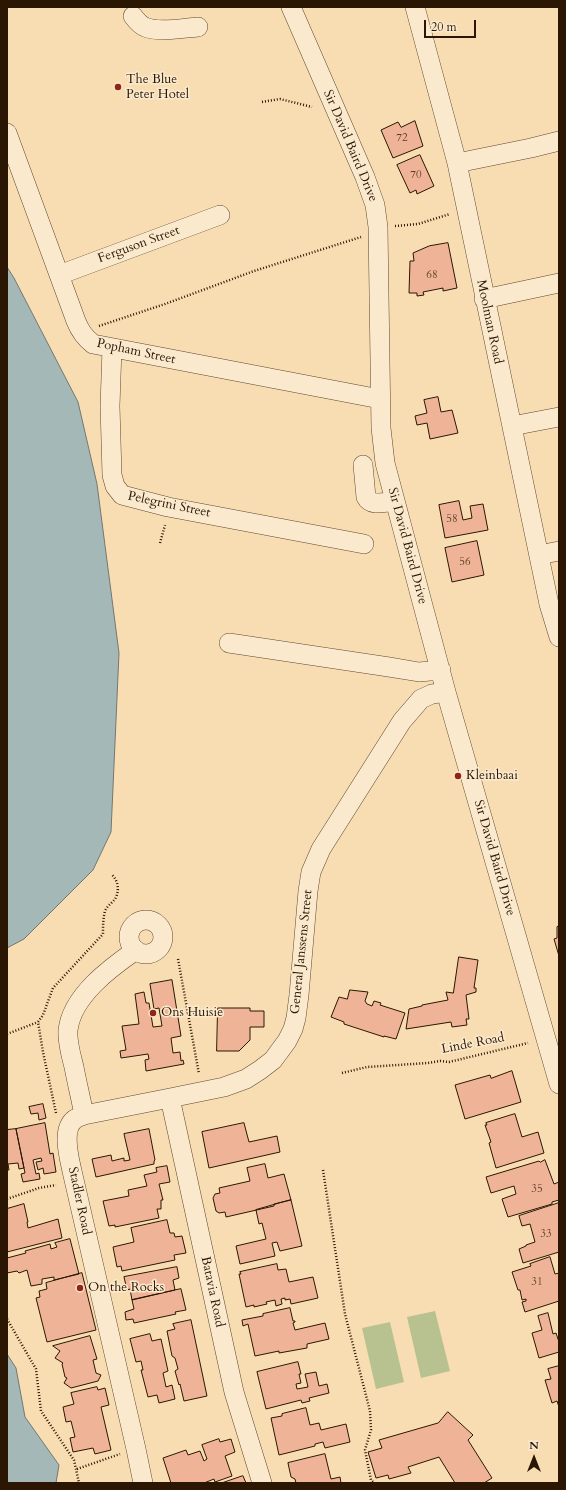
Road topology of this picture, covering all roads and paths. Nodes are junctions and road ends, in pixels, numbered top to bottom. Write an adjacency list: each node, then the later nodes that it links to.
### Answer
1 (291, 7): 19 (street, Sir David Baird Drive)
2 (415, 7): 9 (street, Moolman Road)
3 (133, 16): 4 (street)
4 (198, 27)
5 (262, 102): 6 (path)
6 (312, 107)
7 (7, 133): 14 (street, Popham Street)
8 (559, 141): 9 (street)
9 (457, 163): 10 (street, Moolman Road)
10 (466, 208): 12 (path); 16 (street, Moolman Road)
11 (220, 215): 14 (street, Ferguson Street)
12 (400, 225)
13 (365, 236): 17 (path)
14 (59, 275): 17 (street, Popham Street)
15 (559, 283): 16 (street)
16 (484, 299): 21 (street, Moolman Road)
17 (80, 332): 18 (street, Popham Street)
18 (112, 348): 19 (street, Popham Street); 26 (street, Pelegrini Street)
19 (380, 399): 23 (street, Sir David Baird Drive)
20 (559, 417): 21 (street)
21 (512, 426): 28 (street, Moolman Road)
22 (363, 465): 23 (street)
23 (394, 501): 31 (street, Sir David Baird Drive)
24 (163, 536): 25 (path)
25 (160, 544)
26 (364, 544)
27 (559, 551): 28 (street)
28 (539, 555): 29 (street, Moolman Road)
29 (559, 637)
30 (229, 643): 31 (street)
31 (441, 670): 32 (street, Sir David Baird Drive)
32 (446, 692): 44 (street, Sir David Baird Drive); 45 (street, General Janssens Street)
33 (112, 875): 38 (path)
34 (136, 950): 46 (street)
35 (178, 959): 37 (path)
36 (194, 1013): 37 (path)
37 (188, 1014): 43 (path)
38 (38, 1022): 39 (path); 41 (path)
39 (7, 1034)
40 (522, 1044): 42 (path, Linde Road)
41 (43, 1052)
42 (342, 1073)
43 (200, 1080)
44 (559, 1084)
45 (170, 1098): 46 (street, General Janssens Street); 55 (street, Batavia Road)
46 (84, 1115): 54 (street, Stadler Road)
47 (323, 1170): 56 (path)
48 (58, 1184): 49 (path)
49 (7, 1199)
50 (7, 1319): 52 (path)
51 (125, 1452): 52 (path)
52 (77, 1469): 53 (path)
53 (79, 1483)
54 (143, 1483)
55 (262, 1483)
56 (374, 1483)

